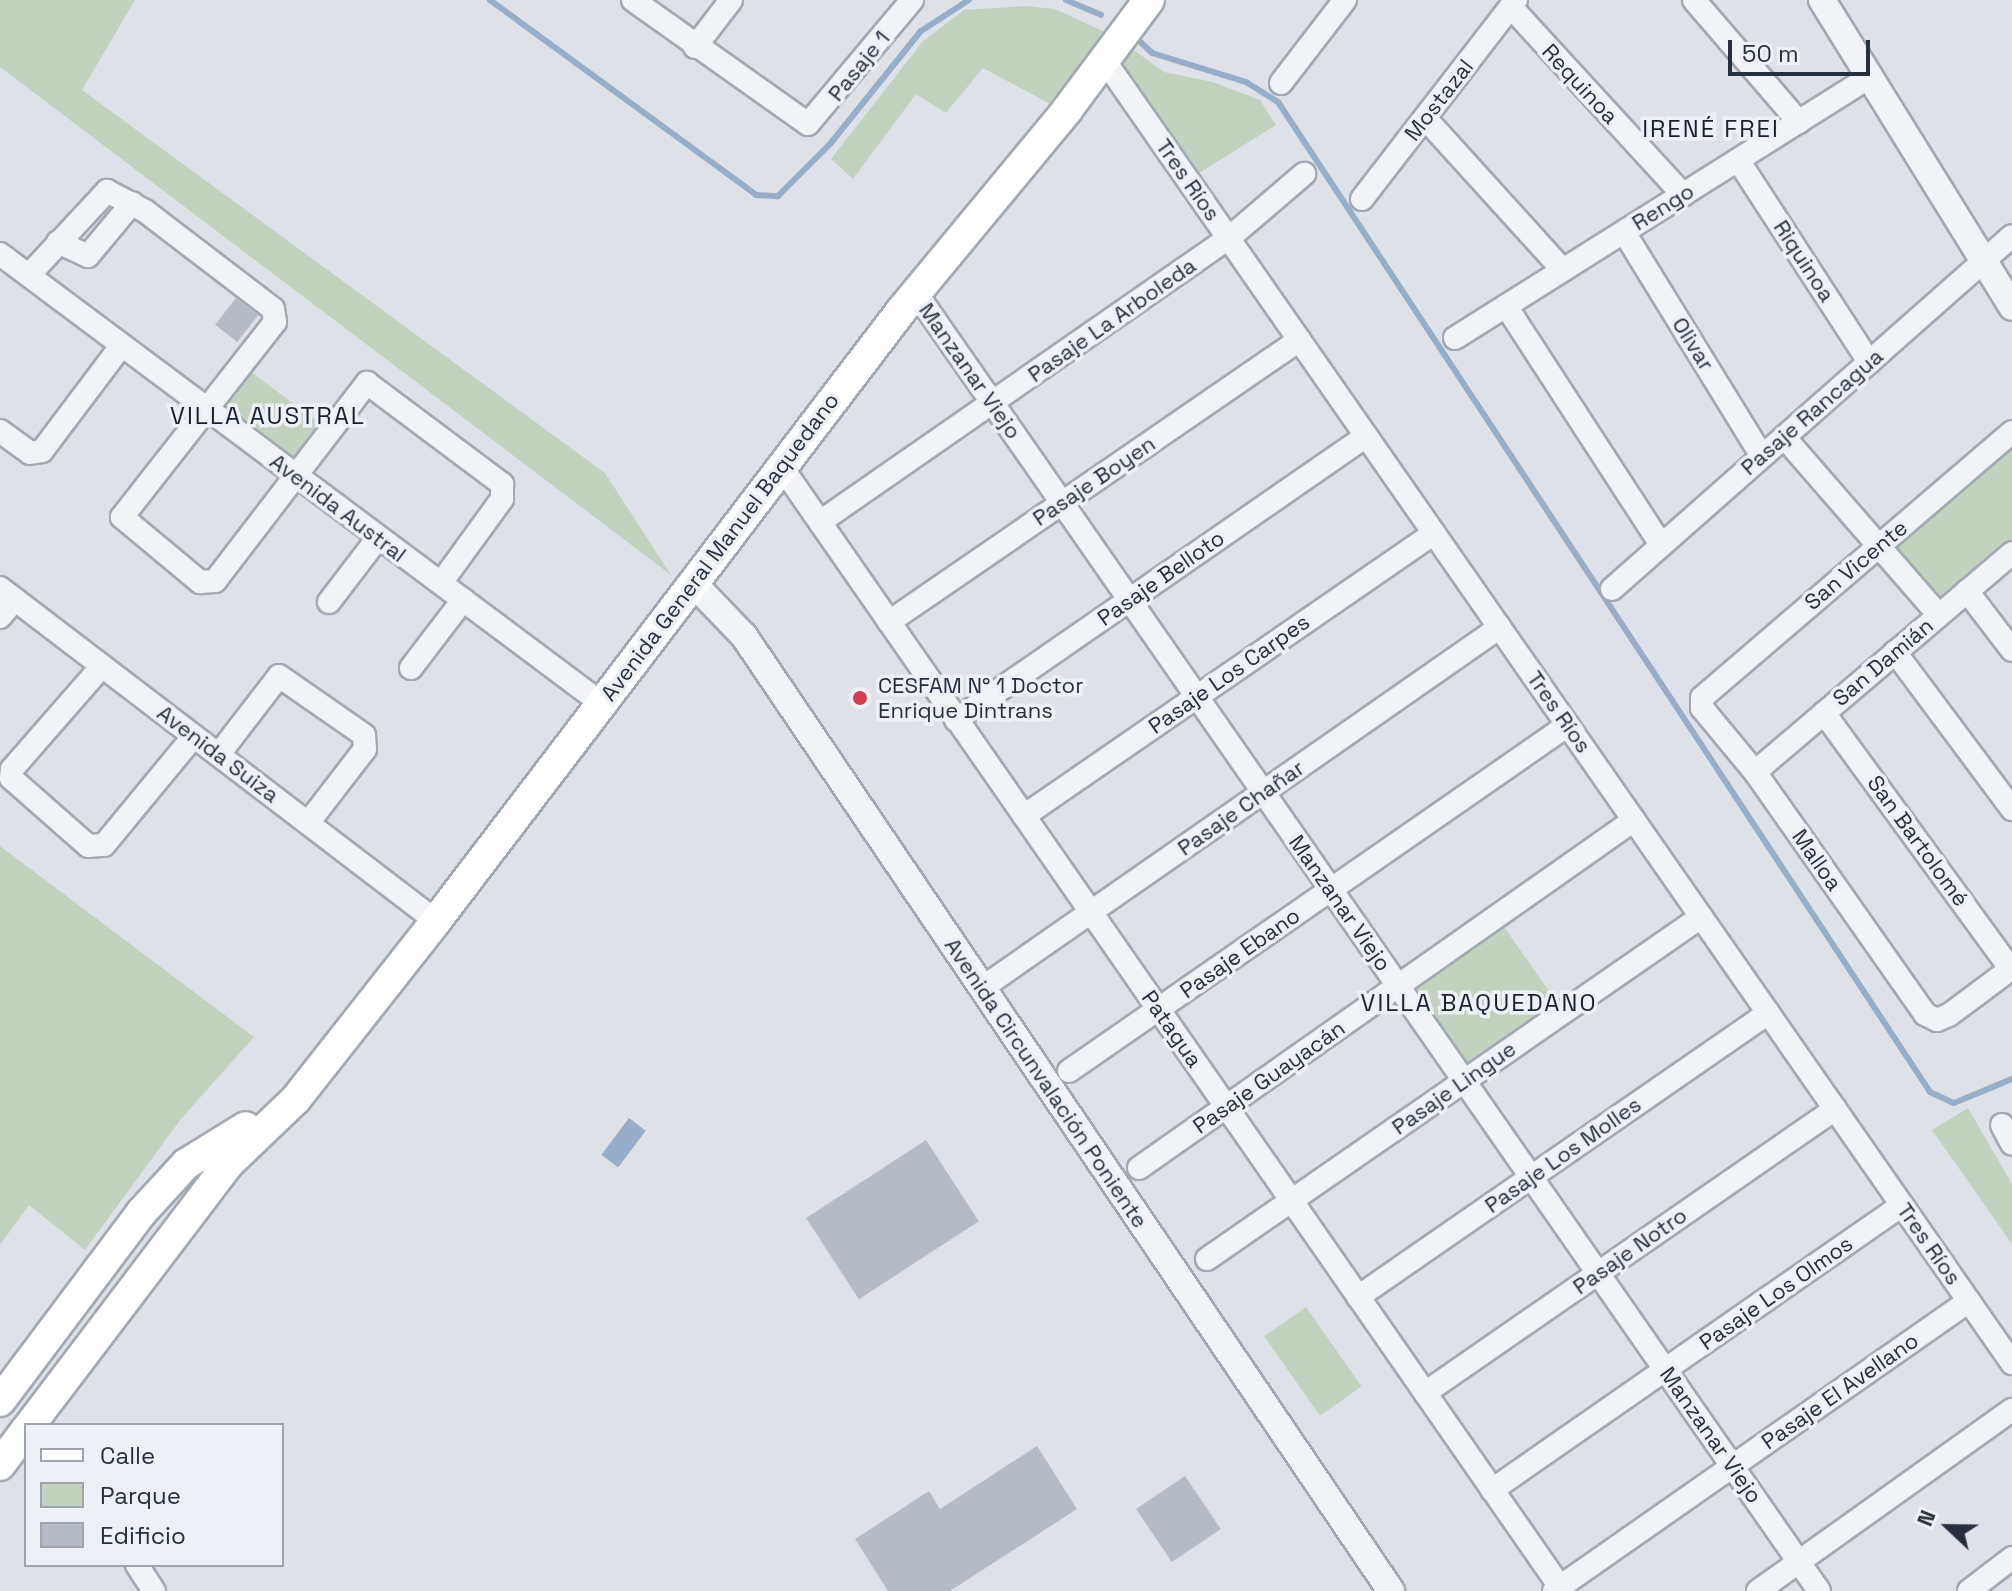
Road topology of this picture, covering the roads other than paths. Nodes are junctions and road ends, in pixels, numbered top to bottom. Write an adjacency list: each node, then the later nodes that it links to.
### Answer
1 (633, 0): 9 (street)
2 (731, 0): 9 (street)
3 (912, 0): 9 (street, Pasaje 1)
4 (1149, 0): 10 (main road, Avenida General Manuel Baquedano)
5 (1345, 0): 12 (street)
6 (1694, 0): 14 (street)
7 (1824, 1): 11 (street)
8 (1513, 4): 13 (street, Mostazal); 17 (street, Requinoa)
9 (695, 47)
10 (1105, 61): 22 (street, Tres Ríos); 28 (main road, Avenida General Manuel Baquedano)
11 (1871, 76): 14 (street, Rengo); 25 (street)
12 (1281, 83)
13 (1425, 118): 18 (street, Mostazal); 26 (street)
14 (1799, 122): 15 (street, Rengo)
15 (1738, 160): 17 (street, Rengo); 34 (street, Riquinoa)
16 (1304, 174): 22 (street, Pasaje La Arboleda)
17 (1683, 195): 20 (street, Rengo)
18 (1362, 199)
19 (138, 207): 23 (street); 23 (street); 36 (street)
20 (1624, 232): 26 (street, Rengo); 41 (street, Olivar)
21 (2012, 236): 25 (street, Pasaje Rancagua)
22 (1229, 238): 32 (street, Tres Ríos); 35 (street, Pasaje La Arboleda)
23 (58, 242): 27 (street)
24 (0, 254): 27 (street, Avenida Austral)
25 (1981, 263): 30 (street); 34 (street, Pasaje Rancagua)
26 (1563, 270): 29 (street, Rengo)
27 (29, 275): 33 (street, Avenida Austral)
28 (916, 293): 35 (street, Manzanar Viejo); 42 (main road, Avenida General Manuel Baquedano)
29 (1506, 306): 31 (street, Rengo); 48 (street)
30 (2012, 306)
31 (1455, 338)
32 (1300, 340): 39 (street, Tres Ríos); 44 (street, Pasaje Boyen)
33 (121, 346): 36 (street, Avenida Austral); 37 (street)
34 (1869, 362): 40 (street, Pasaje Rancagua)
35 (993, 404): 44 (street, Manzanar Viejo); 45 (street, Pasaje La Arboleda)
36 (206, 410): 43 (street, Avenida Austral); 43 (street)
37 (0, 431)
38 (2012, 432): 49 (street, San Vicente)
39 (1366, 436): 46 (street, Tres Ríos); 57 (street, Pasaje Belloto)
40 (1784, 437): 41 (street, Pasaje Rancagua); 49 (street)
41 (1762, 456): 48 (street, Pasaje Rancagua)
42 (781, 466): 45 (street, Patagua); 51 (main road, Avenida General Manuel Baquedano)
43 (295, 475): 47 (street, Avenida Austral); 52 (street)
44 (1062, 503): 57 (street, Manzanar Viejo); 61 (street, Pasaje Boyen)
45 (820, 522): 61 (street, Patagua)
46 (1434, 533): 62 (street, Tres Ríos); 67 (street, Pasaje Los Carpes)
47 (378, 538): 52 (street, Avenida Austral); 58 (street)
48 (1661, 545): 53 (street, Pasaje Rancagua)
49 (1879, 547): 59 (street); 68 (street, San Vicente)
50 (2012, 553): 54 (street, San Damián)
51 (692, 582): 69 (main road, Avenida General Manuel Baquedano); 87 (street, Avenida Circunvalación Poniente)
52 (441, 583): 56 (street, Avenida Austral)
53 (1612, 589)
54 (1967, 591): 59 (street, San Damián); 63 (street)
55 (7, 593): 60 (street); 65 (street, Avenida Suiza)
56 (463, 600): 66 (street); 69 (street, Avenida Austral)
57 (1129, 600): 67 (street, Manzanar Viejo); 71 (street, Pasaje Belloto)
58 (329, 602)
59 (1939, 615): 64 (street, San Damián)
60 (0, 617)
61 (889, 622): 71 (street, Patagua)
62 (1500, 627): 72 (street, Tres Ríos); 76 (street, Pasaje Chañar)
63 (2012, 650)
64 (1895, 652): 70 (street, San Damián); 77 (street)
65 (102, 666): 73 (street, Avenida Suiza); 73 (street)
66 (411, 668)
67 (1197, 697): 76 (street, Manzanar Viejo); 78 (street, Pasaje Los Carpes)
68 (1702, 698): 75 (street, Malloa)
69 (601, 703): 84 (main road, Avenida General Manuel Baquedano)
70 (1824, 713): 75 (street, San Damián); 85 (street, San Bartolomé)
71 (956, 720): 78 (street, Patagua)
72 (1568, 725): 79 (street, Tres Ríos); 81 (street, Pasaje Ebano)
73 (194, 736): 74 (street, Avenida Suiza)
74 (219, 754): 80 (street, Avenida Suiza); 80 (street)
75 (1755, 772): 85 (street, Malloa)
76 (1263, 792): 81 (street, Manzanar Viejo); 82 (street, Pasaje Chañar)
77 (2012, 809)
78 (1024, 816): 82 (street, Patagua)
79 (1634, 820): 83 (street, Tres Ríos); 86 (street, Pasaje Guayacán)
80 (308, 823): 84 (street, Avenida Suiza)
81 (1331, 890): 86 (street, Manzanar Viejo); 88 (street, Pasaje Ebano)
82 (1091, 913): 87 (street, Pasaje Chañar); 88 (street, Patagua)
83 (1701, 917): 89 (street, Tres Ríos); 91 (street, Pasaje Lingue)
84 (436, 921): 92 (main road, Avenida General Manuel Baquedano)
85 (2012, 968)
86 (1398, 986): 91 (street, Manzanar Viejo); 93 (street, Pasaje Guayacán)
87 (982, 988): 118 (street, Avenida Circunvalación Poniente)
88 (1158, 1010): 90 (street, Pasaje Ebano); 93 (street, Patagua)
89 (1768, 1013): 94 (street, Tres Ríos); 96 (street, Pasaje Los Molles)
90 (1069, 1071)
91 (1465, 1081): 96 (street, Manzanar Viejo); 97 (street, Pasaje Lingue)
92 (296, 1099): 106 (main road, Avenida General Manuel Baquedano); 108 (main road, Avenida General Manuel Baquedano)
93 (1226, 1107): 95 (street, Pasaje Guayacán); 97 (street, Patagua)
94 (1835, 1109): 98 (street, Tres Ríos); 100 (street, Pasaje Notro)
95 (1139, 1168)
96 (1531, 1177): 100 (street, Manzanar Viejo); 101 (street, Pasaje Los Molles)
97 (1291, 1201): 99 (street, Pasaje Lingue); 101 (street, Patagua)
98 (1902, 1205): 102 (street, Tres Ríos); 104 (street, Pasaje Los Olmos)
99 (1207, 1259)
100 (1598, 1273): 104 (street, Manzanar Viejo); 105 (street, Pasaje Notro)
101 (1358, 1297): 105 (street, Patagua)
102 (1969, 1301): 103 (street, Tres Ríos); 111 (street, Pasaje El Avellano)
103 (2012, 1363)
104 (1665, 1370): 111 (street, Manzanar Viejo); 112 (street, Pasaje Los Olmos)
105 (1425, 1393): 112 (street, Patagua)
106 (0, 1401)
107 (2012, 1410): 114 (street)
108 (36, 1423)
109 (24, 1437): 110 (main road, Avenida General Manuel Baquedano)
110 (0, 1465)
111 (1733, 1466): 114 (street, Manzanar Viejo); 116 (street, Pasaje El Avellano)
112 (1492, 1490): 116 (street, Patagua)
113 (2012, 1558): 121 (street)
114 (1799, 1562): 119 (street); 120 (street, Manzanar Viejo)
115 (138, 1567): 117 (street)
116 (1559, 1590)
117 (154, 1591)
118 (1391, 1591)
119 (1758, 1591)
120 (1819, 1591)
121 (1969, 1591)

